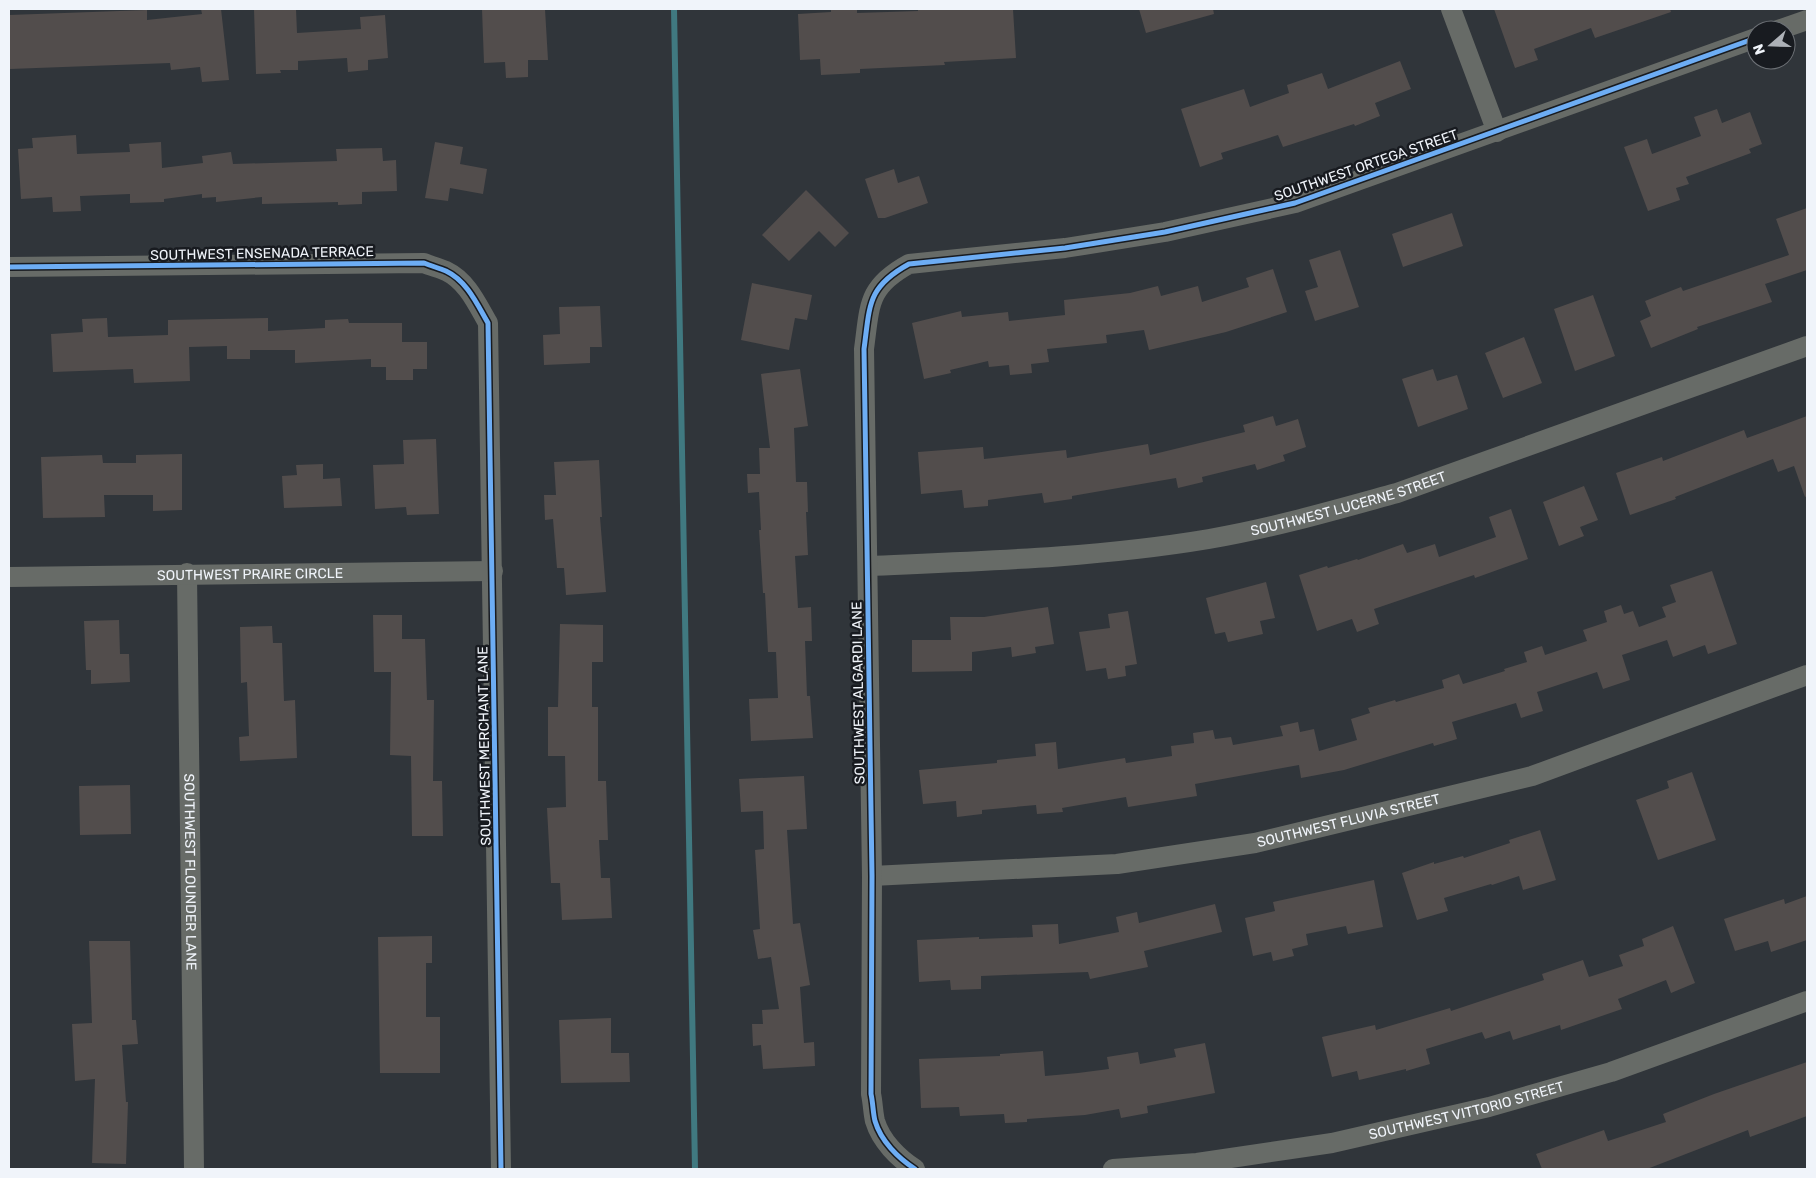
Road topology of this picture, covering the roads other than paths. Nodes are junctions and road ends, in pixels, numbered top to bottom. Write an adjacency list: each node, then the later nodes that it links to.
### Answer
1 (1451, 9): 3 (street)
2 (1746, 42): 3 (street, SOUTHWEST ORTEGA STREET)
3 (1497, 132): 4 (street, SOUTHWEST ORTEGA STREET)
4 (909, 264): 8 (street, SOUTHWEST ALGARDI LANE)
5 (9, 267): 6 (street, SOUTHWEST ENSENADA TERRACE)
6 (488, 323): 9 (street, SOUTHWEST MERCHANT LANE)
7 (1807, 346): 8 (street, SOUTHWEST LUCERNE STREET)
8 (868, 566): 13 (street, SOUTHWEST ALGARDI LANE)
9 (492, 570): 10 (street, SOUTHWEST PRAIRE CIRCLE); 16 (street, SOUTHWEST MERCHANT LANE)
10 (187, 574): 11 (street, SOUTHWEST PRAIRE CIRCLE); 15 (street, SOUTHWEST FLOUNDER LANE)
11 (9, 577)
12 (1807, 675): 13 (street, SOUTHWEST FLUVIA STREET)
13 (872, 876): 17 (street, SOUTHWEST ALGARDI LANE)
14 (1807, 1001): 18 (street, SOUTHWEST VITTORIO STREET)
15 (194, 1169)
16 (501, 1169)
17 (915, 1169)
18 (1113, 1169)

